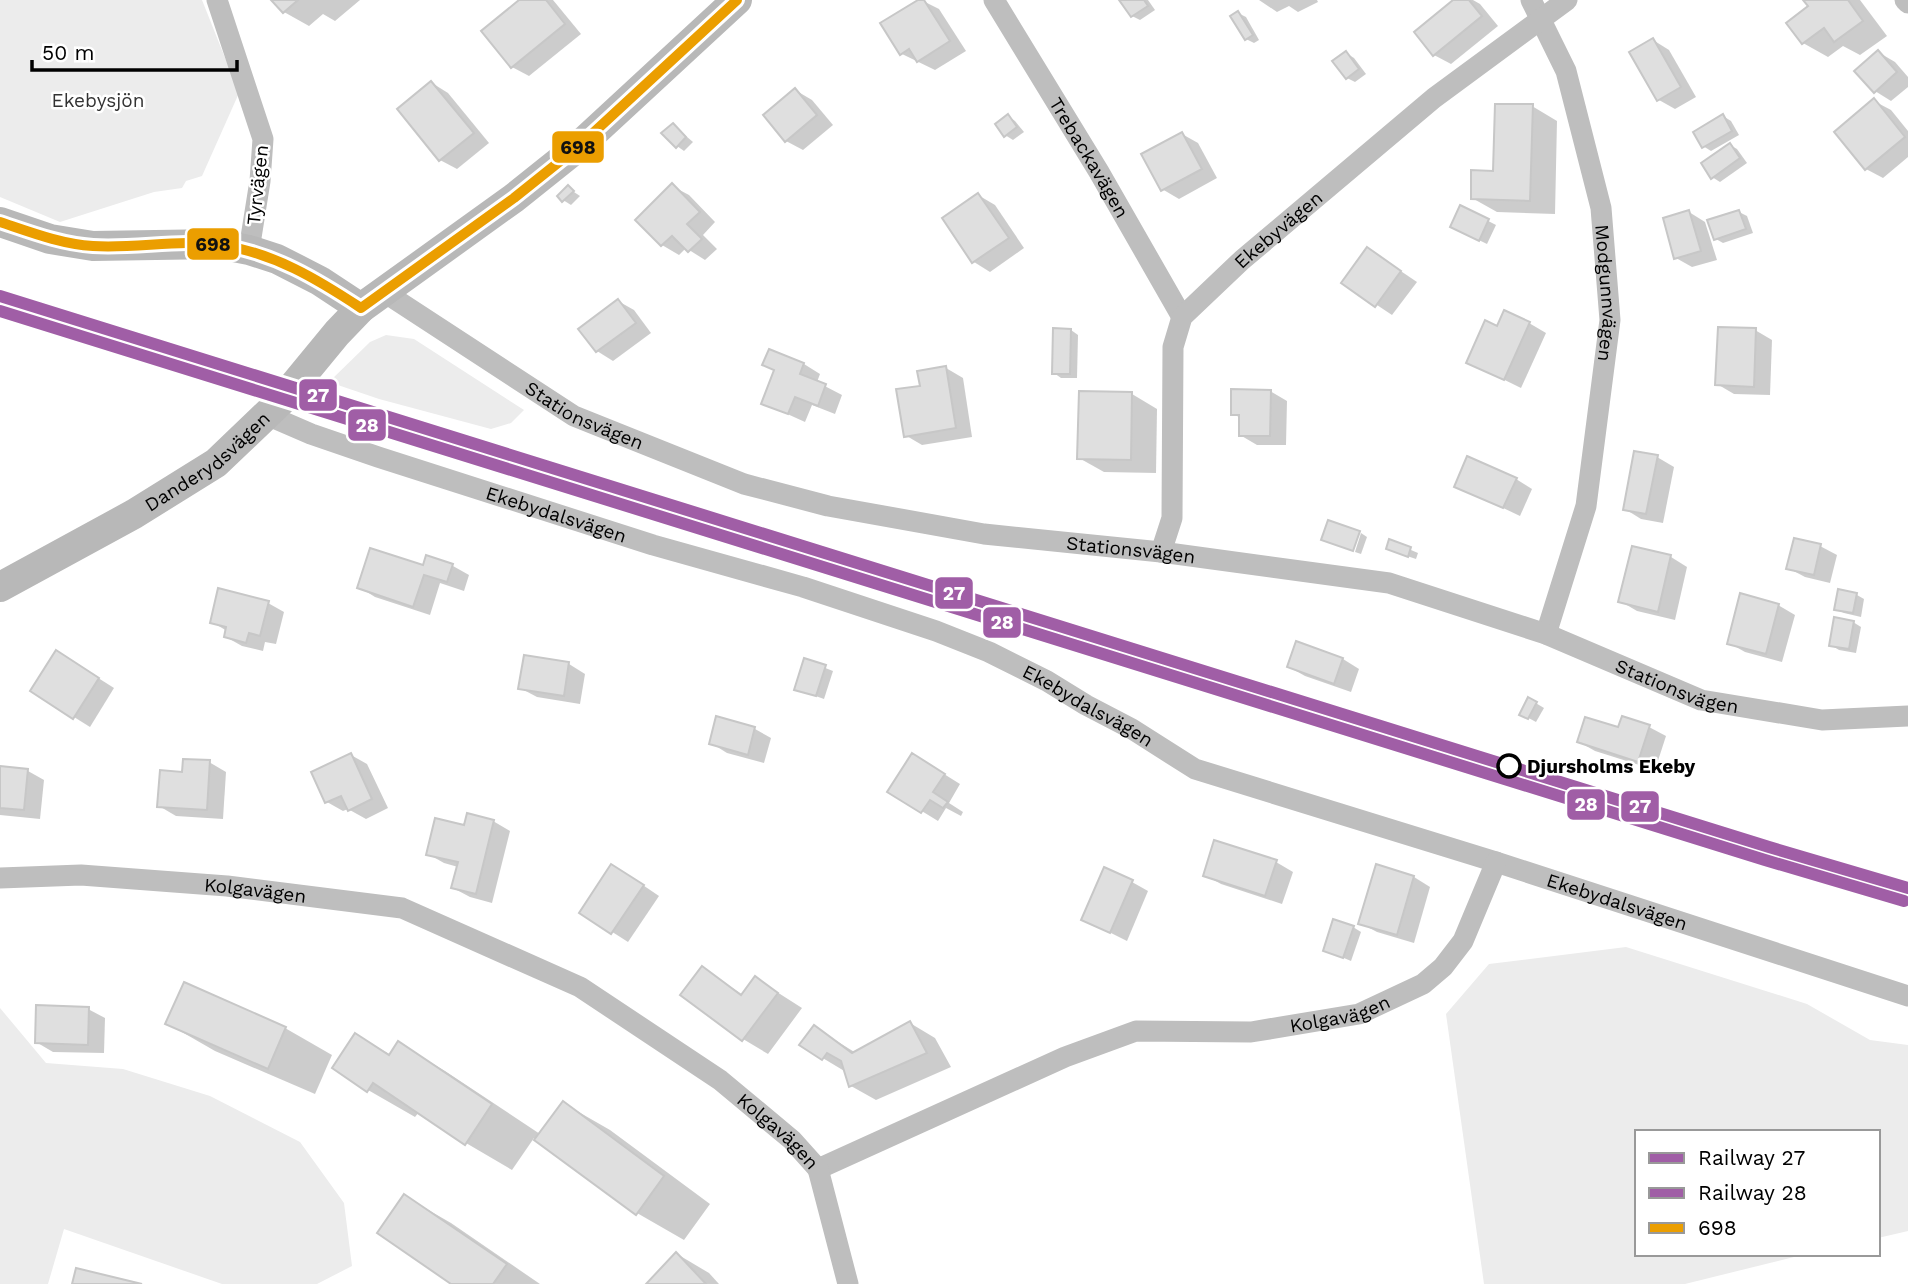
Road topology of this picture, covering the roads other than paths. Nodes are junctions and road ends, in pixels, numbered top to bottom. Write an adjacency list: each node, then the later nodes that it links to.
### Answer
1 (217, 0): 7 (street, Tyrvägen)
2 (737, 0): 8 (street, Danderydsvägen)
3 (994, 0): 9 (street, Trebackavägen)
4 (1567, 0): 5 (street, Ekebyvägen)
5 (1536, 9): 9 (street, Ekebyvägen); 13 (street, Modgunnvägen)
6 (0, 222): 7 (street)
7 (249, 250): 8 (street)
8 (372, 300): 10 (street, Danderydsvägen); 11 (street, Stationsvägen)
9 (1182, 317): 11 (street)
10 (267, 415): 12 (street, Danderydsvägen); 15 (street, Ekebydalsvägen)
11 (1161, 552): 13 (street, Stationsvägen)
12 (0, 587)
13 (1546, 634): 14 (street, Stationsvägen)
14 (1908, 716)
15 (1496, 862): 17 (street, Ekebydalsvägen); 18 (street, Kolgavägen)
16 (0, 878): 18 (street, Kolgavägen)
17 (1908, 996)
18 (818, 1169): 19 (street)
19 (848, 1284)

